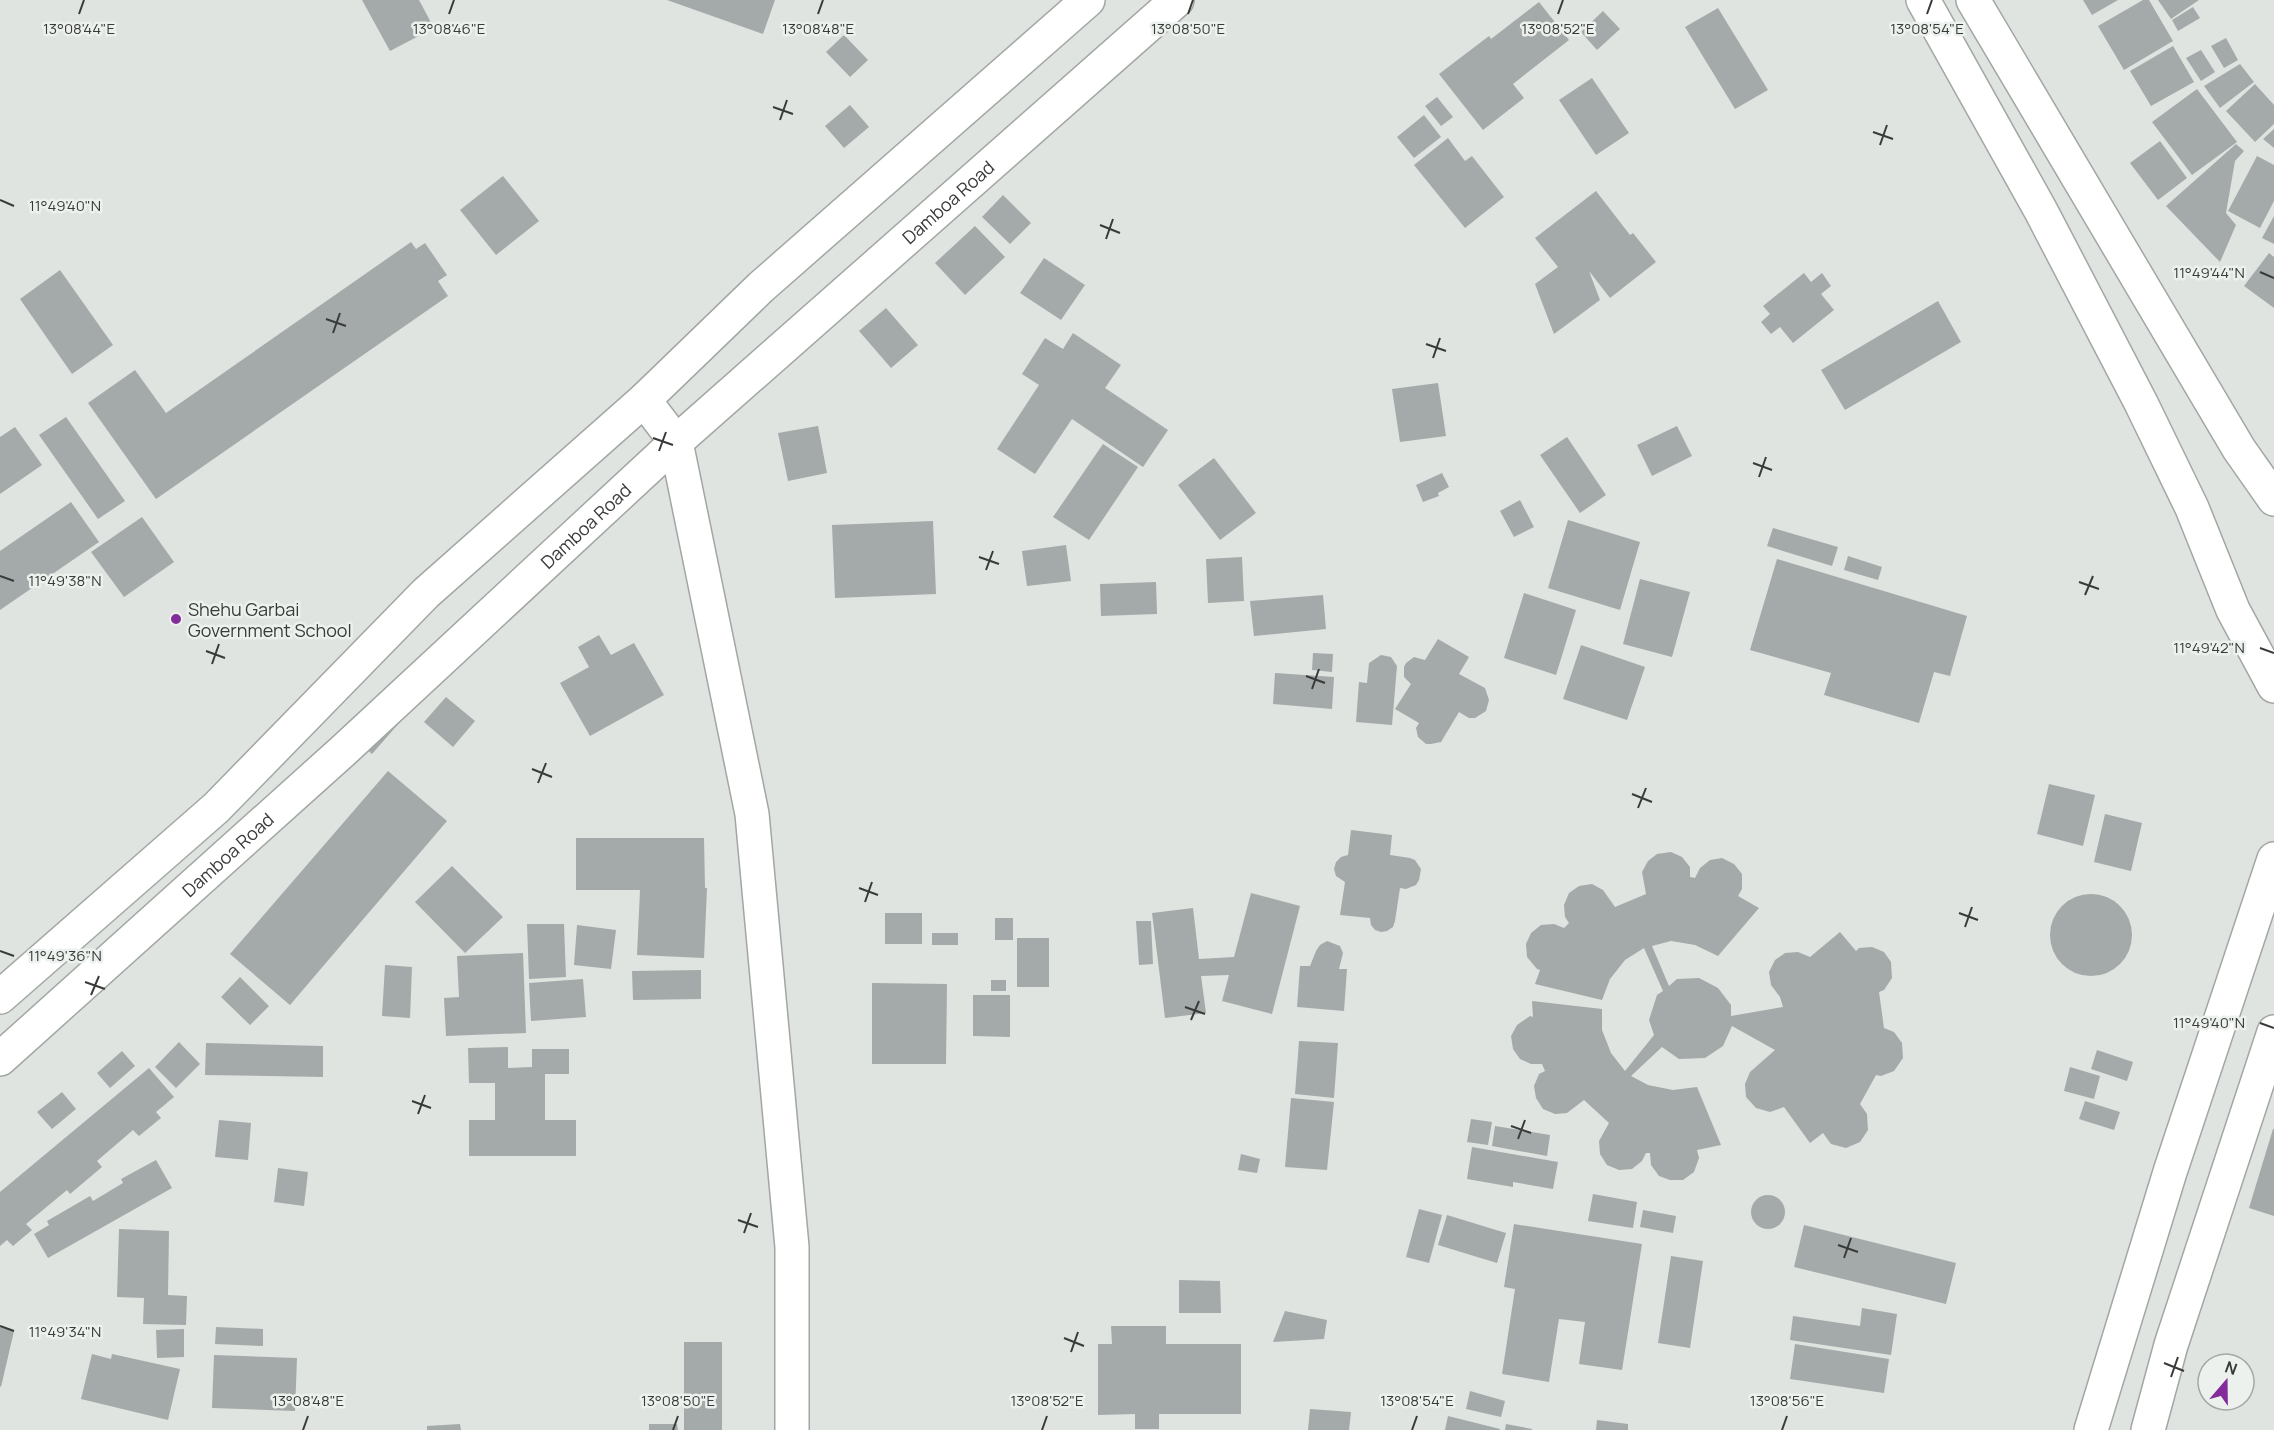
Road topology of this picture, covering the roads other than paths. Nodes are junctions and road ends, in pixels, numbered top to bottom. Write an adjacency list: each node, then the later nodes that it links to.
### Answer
1 (1088, 0): 5 (main road)
2 (1177, 0): 6 (main road, Damboa Road)
3 (1923, 0): 8 (main road)
4 (1972, 0): 7 (main road)
5 (644, 400): 6 (main road); 10 (main road)
6 (676, 442): 12 (main road, Damboa Road); 13 (main road)
7 (2274, 499)
8 (2274, 686)
9 (2274, 859): 14 (main road)
10 (0, 998)
11 (2274, 1032): 15 (main road)
12 (0, 1059)
13 (792, 1430)
14 (2091, 1430)
15 (2148, 1430)

